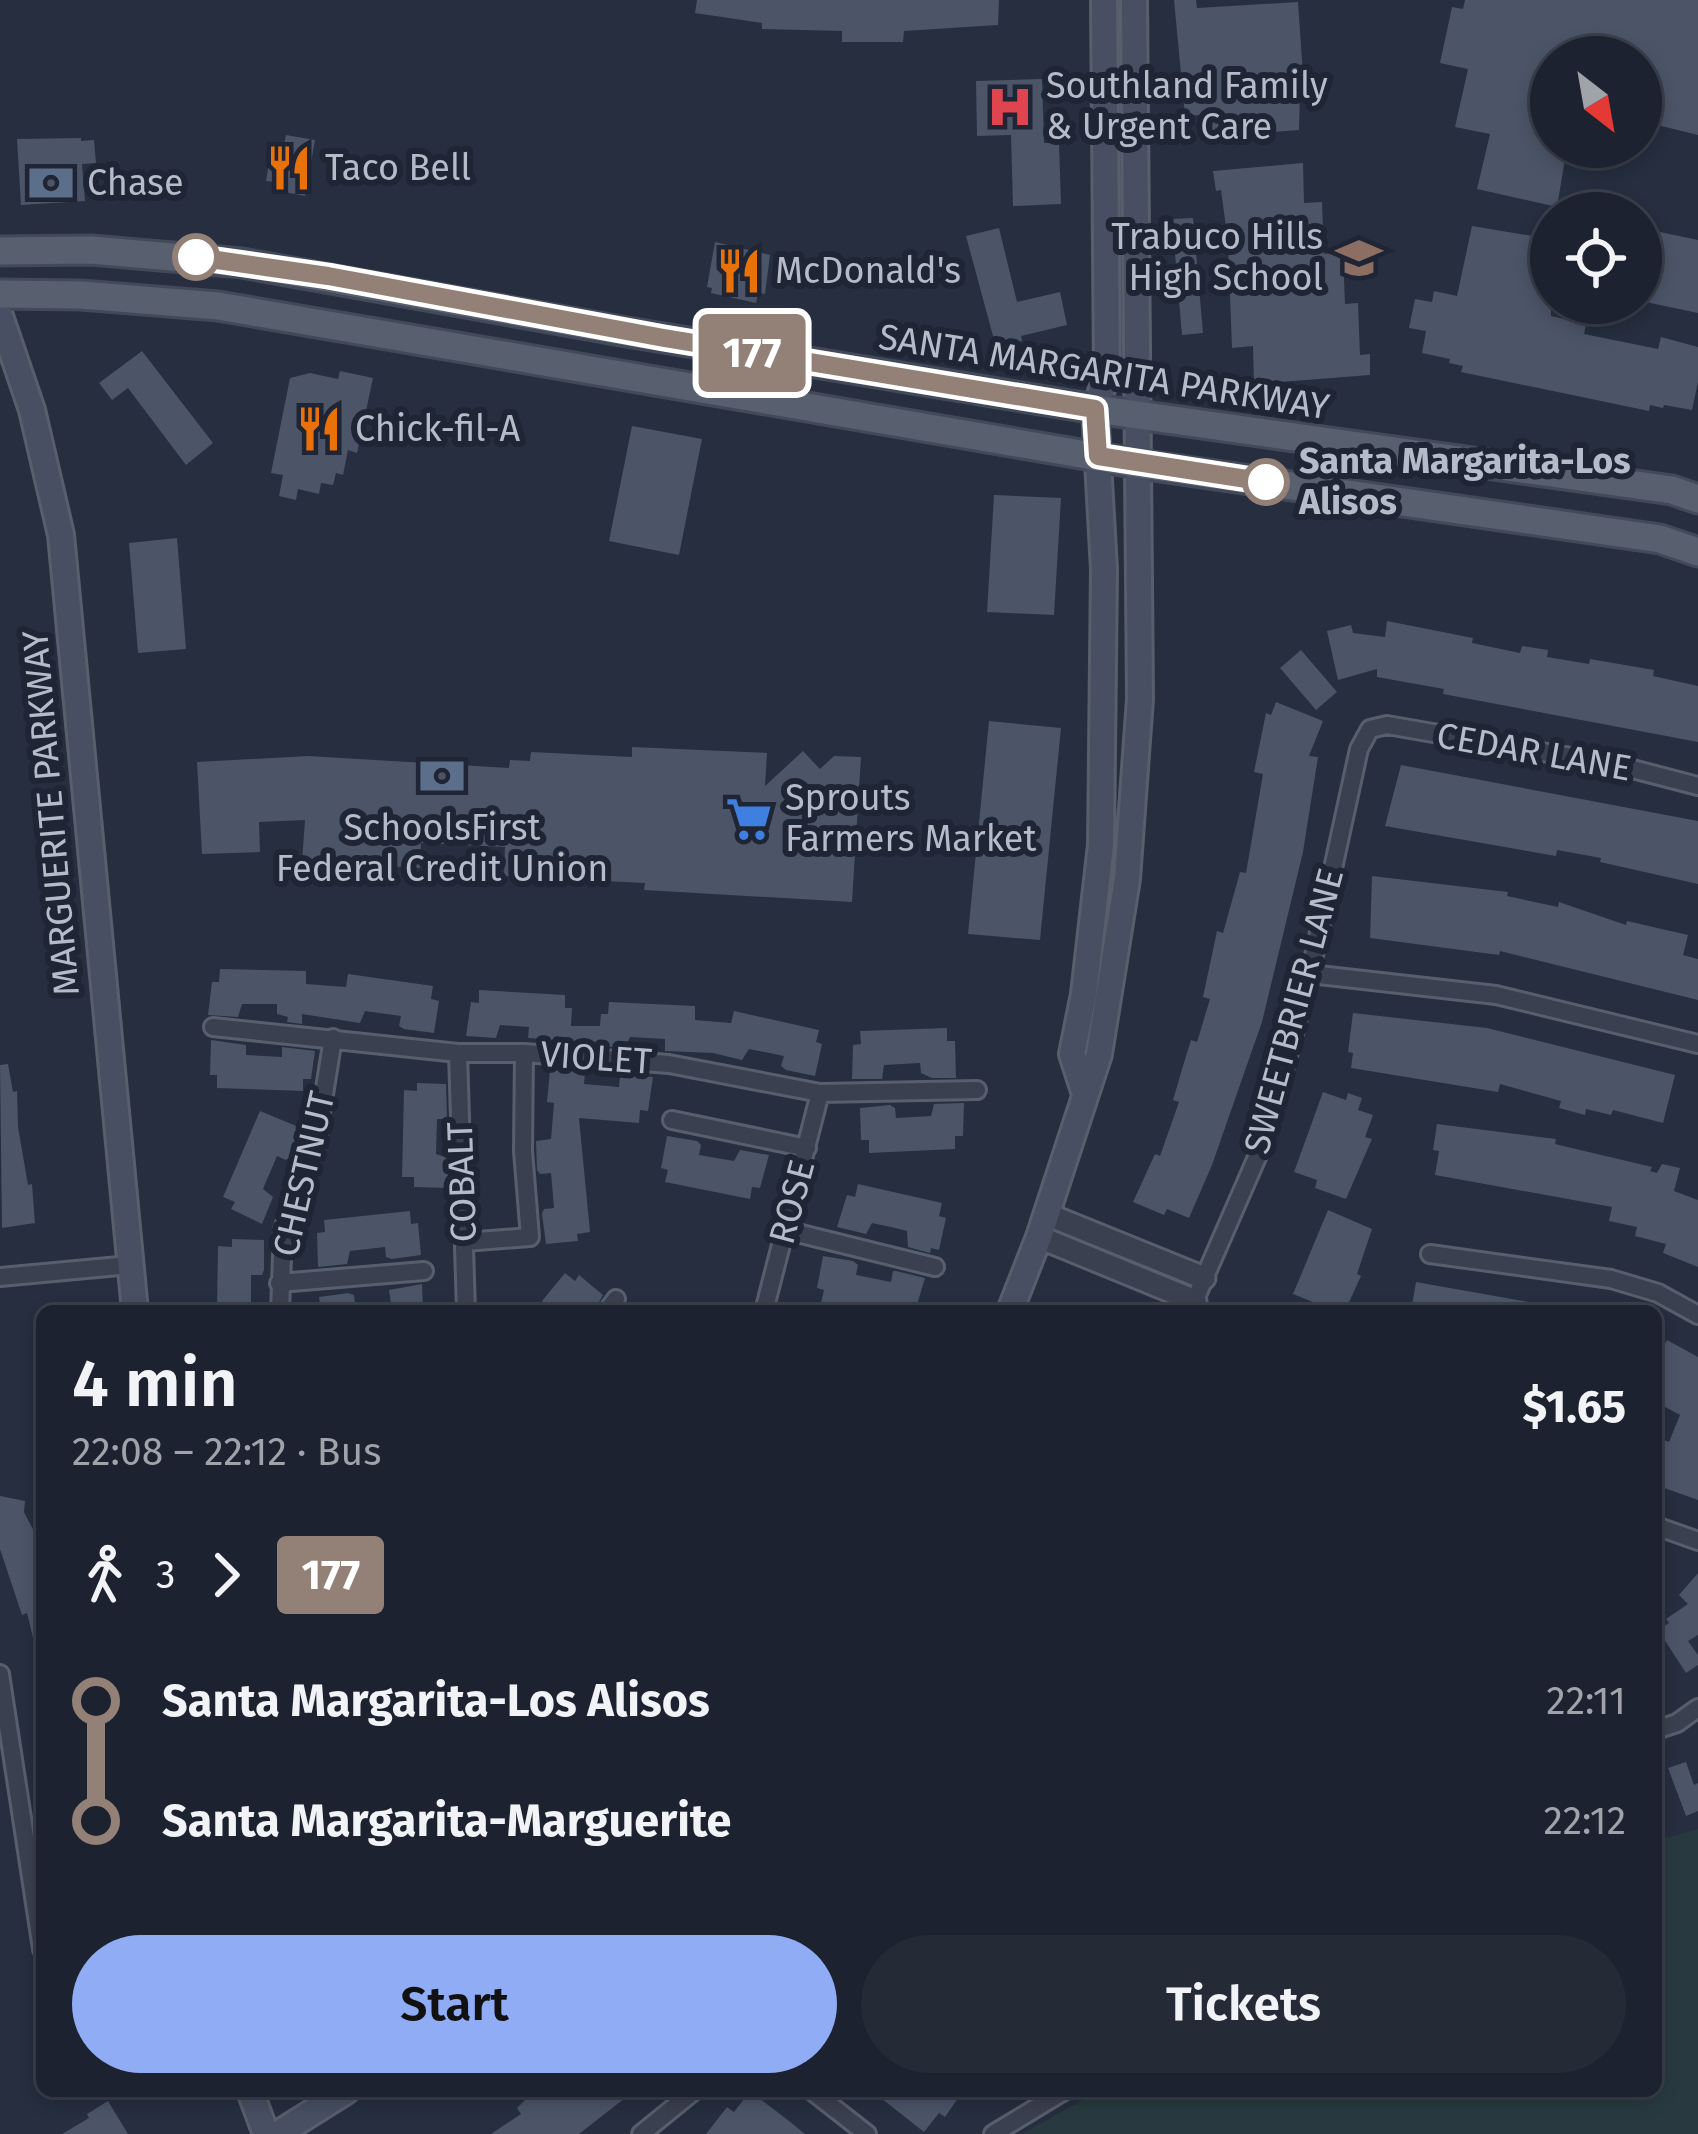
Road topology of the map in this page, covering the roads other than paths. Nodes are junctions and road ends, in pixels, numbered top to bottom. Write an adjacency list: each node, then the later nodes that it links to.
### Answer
1 (1104, 0): 6 (main road)
2 (1134, 0): 7 (main road)
3 (0, 251): 6 (main road, SANTA MARGARITA PARKWAY)
4 (0, 294): 8 (main road)
5 (0, 316): 29 (main road, MARGUERITE PARKWAY)
6 (1095, 409): 7 (main road, SANTA MARGARITA PARKWAY); 8 (main road)
7 (1140, 414): 9 (main road); 10 (main road, SANTA MARGARITA PARKWAY)
8 (1098, 456): 9 (main road); 21 (main road)
9 (1139, 464): 11 (main road); 21 (main road)
10 (1698, 499)
11 (1698, 552)
12 (1370, 729): 13 (street, CEDAR LANE); 14 (street, SWEETBRIER LANE)
13 (1698, 786)
14 (1310, 974): 17 (street); 34 (street, SWEETBRIER LANE)
15 (213, 1027): 16 (street, VIOLET)
16 (333, 1038): 18 (street, VIOLET); 33 (street, CHESTNUT)
17 (1698, 1044)
18 (458, 1053): 19 (street, VIOLET); 27 (street, COBALT)
19 (524, 1053): 22 (street, VIOLET); 27 (street)
20 (977, 1090): 22 (street, VIOLET)
21 (1084, 1091): 25 (main road)
22 (820, 1093): 24 (street, ROSE)
23 (672, 1120): 24 (street)
24 (807, 1148): 26 (street, ROSE)
25 (1043, 1226): 34 (street); 39 (main road)
26 (785, 1230): 30 (street); 38 (street, ROSE)
27 (464, 1242): 37 (street, COBALT)
28 (1430, 1254): 40 (street)
29 (130, 1265): 32 (street); 35 (main road, MARGUERITE PARKWAY)
30 (935, 1267)
31 (424, 1271): 33 (street)
32 (0, 1277)
33 (279, 1283): 36 (street, CHESTNUT)
34 (1198, 1294)
35 (134, 1305)
36 (280, 1305)
37 (466, 1305)
38 (766, 1305)
39 (1012, 1305)
40 (1698, 1315)
41 (1662, 1528): 42 (street)
42 (1698, 1540)
43 (0, 1674): 46 (street)
44 (1698, 1708): 45 (street)
45 (1662, 1728)
46 (36, 1910)
47 (252, 2097): 52 (main road)
48 (337, 2097): 53 (main road)
49 (686, 2097): 54 (street)
50 (820, 2097): 55 (street)
51 (1036, 2097): 56 (street)
52 (266, 2134)
53 (278, 2134)
54 (640, 2134)
55 (867, 2134)
56 (993, 2134)

